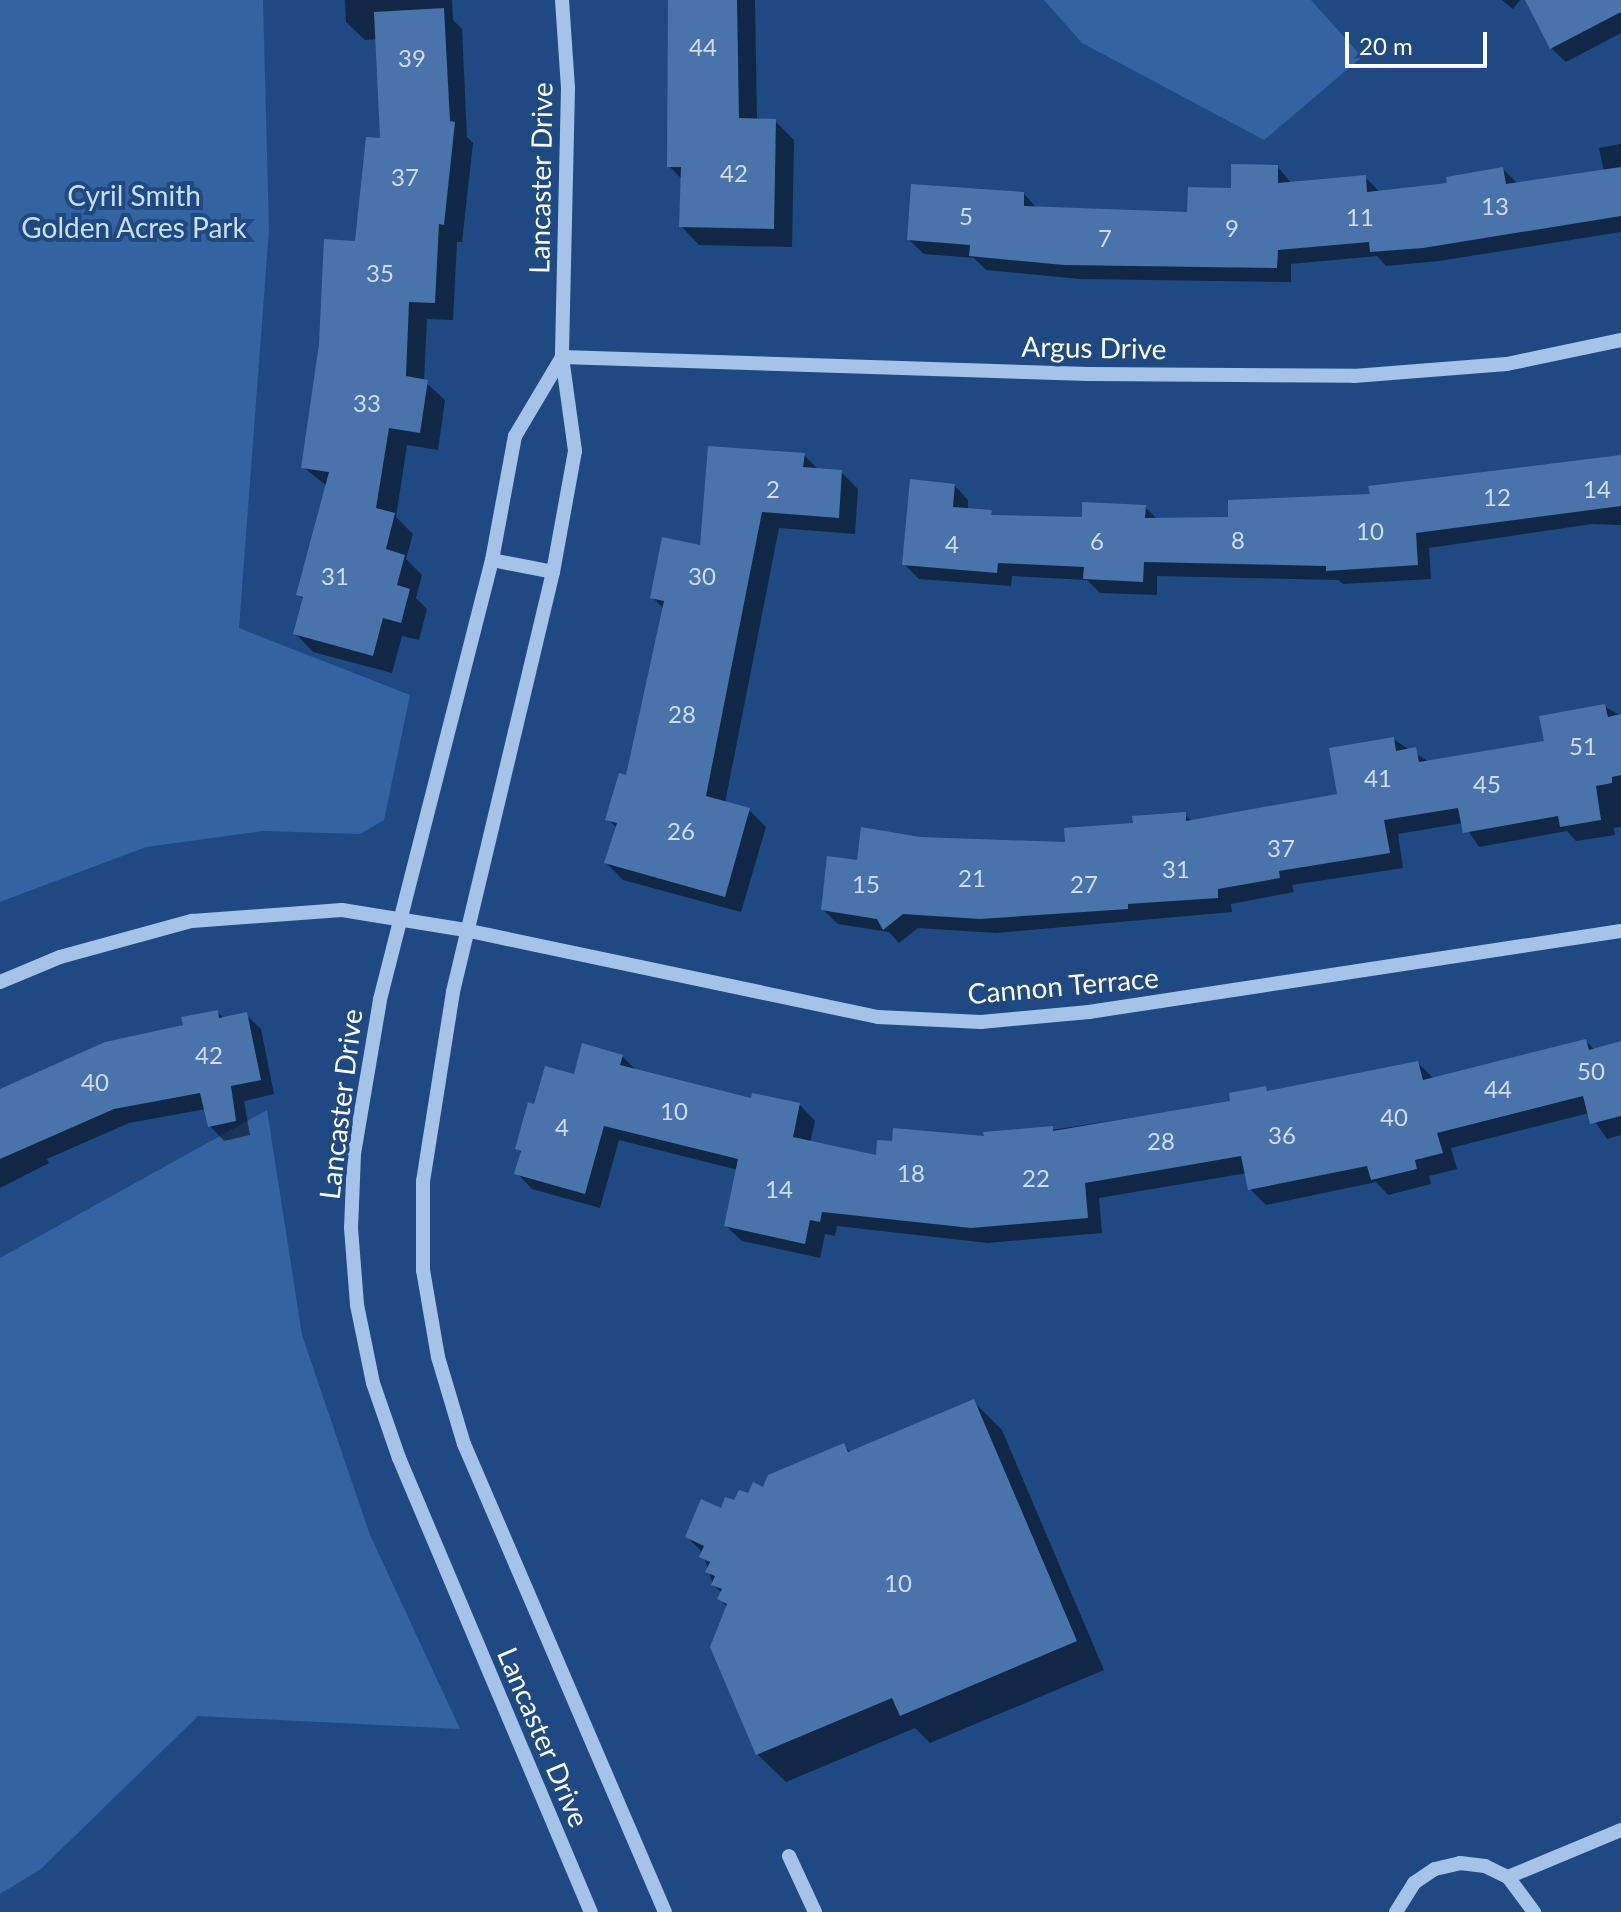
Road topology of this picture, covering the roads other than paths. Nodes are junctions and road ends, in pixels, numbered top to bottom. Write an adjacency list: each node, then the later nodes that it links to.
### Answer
1 (562, 0): 3 (street, Lancaster Drive)
2 (1621, 340): 3 (street, Argus Drive)
3 (562, 357): 4 (street, Lancaster Drive); 5 (street, Lancaster Drive)
4 (492, 560): 5 (street); 6 (street, Lancaster Drive)
5 (553, 572): 7 (street, Lancaster Drive)
6 (398, 919): 7 (street, Cannon Terrace); 9 (street, Cannon Terrace); 13 (street, Lancaster Drive)
7 (465, 930): 8 (street, Cannon Terrace); 14 (street, Lancaster Drive)
8 (1621, 931)
9 (0, 982)
10 (1621, 1830): 12 (street)
11 (789, 1856): 15 (street)
12 (1508, 1877): 16 (street); 17 (street)
13 (591, 1912)
14 (663, 1912)
15 (815, 1912)
16 (1396, 1912)
17 (1534, 1912)

